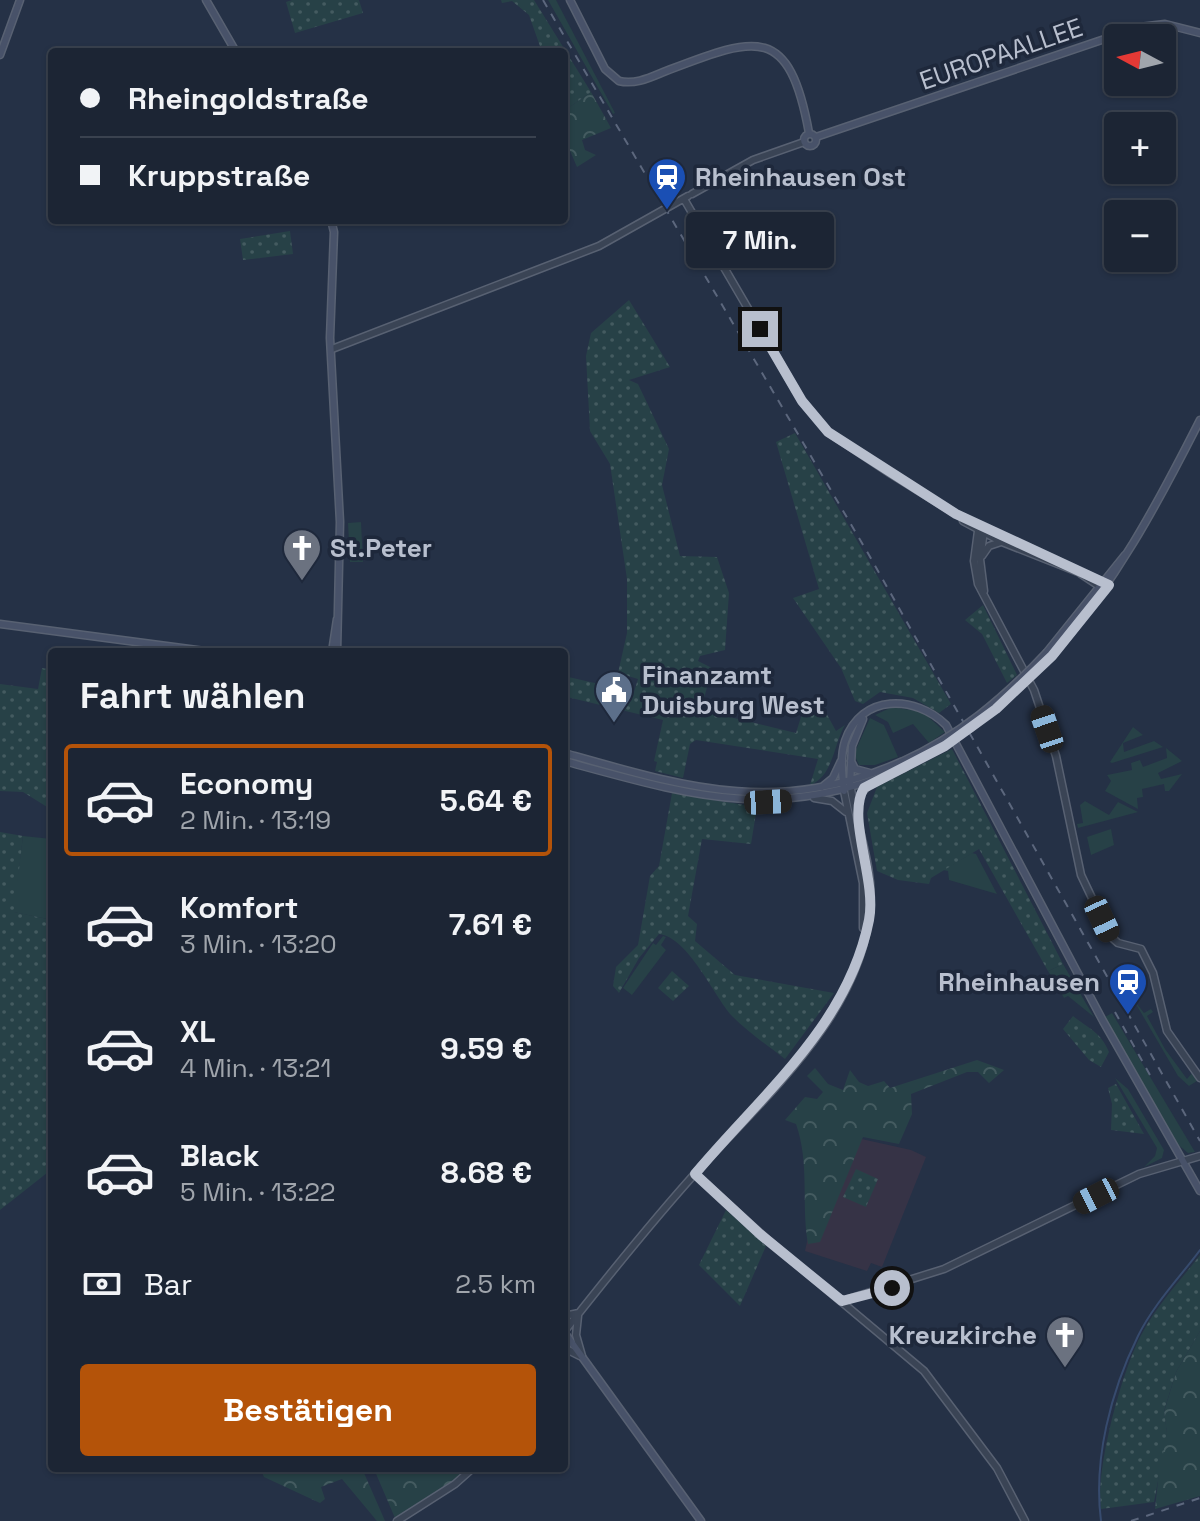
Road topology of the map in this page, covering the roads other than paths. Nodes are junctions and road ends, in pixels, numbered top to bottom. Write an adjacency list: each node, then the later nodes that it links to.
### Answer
1 (20, 0): 6 (main road)
2 (206, 0): 5 (main road)
3 (570, 0): 7 (main road)
4 (1200, 33): 7 (main road, EUROPAALLEE)
5 (234, 48)
6 (0, 55)
7 (812, 135): 8 (main road); 8 (main road, EUROPAALLEE)
8 (804, 142): 9 (street)
9 (688, 196): 11 (street); 13 (street)
10 (331, 224): 11 (main road)
11 (332, 349): 21 (main road)
12 (1200, 420): 17 (main road)
13 (982, 530): 14 (street); 15 (street); 16 (street); 18 (street)
14 (1002, 542): 15 (street); 16 (street)
15 (1033, 552): 17 (street)
16 (980, 559): 18 (street)
17 (1104, 585): 25 (main road, bridge)
18 (985, 598): 32 (street)
19 (0, 624): 20 (main road)
20 (182, 648)
21 (334, 648)
22 (568, 754): 29 (main road)
23 (846, 758): 26 (main road); 28 (main road); 29 (main road); 34 (main road)
24 (568, 762): 30 (main road)
25 (902, 765): 26 (main road); 27 (main road)
26 (874, 774): 28 (main road)
27 (870, 783): 28 (main road); 31 (street)
28 (847, 786): 29 (main road); 30 (main road); 31 (street)
29 (822, 788)
30 (814, 798): 31 (street)
31 (852, 815): 35 (street)
32 (1200, 1078)
33 (1200, 1156): 34 (street)
34 (1181, 1160): 36 (main road); 37 (street)
35 (695, 1174): 37 (street); 38 (street)
36 (1200, 1191)
37 (842, 1301): 45 (street)
38 (579, 1313): 39 (street); 40 (street); 43 (street)
39 (568, 1315)
40 (568, 1327)
41 (568, 1337): 43 (main road)
42 (568, 1350): 43 (street)
43 (583, 1358): 47 (main road)
44 (468, 1472): 46 (street)
45 (1025, 1520)
46 (397, 1521)
47 (701, 1521)

